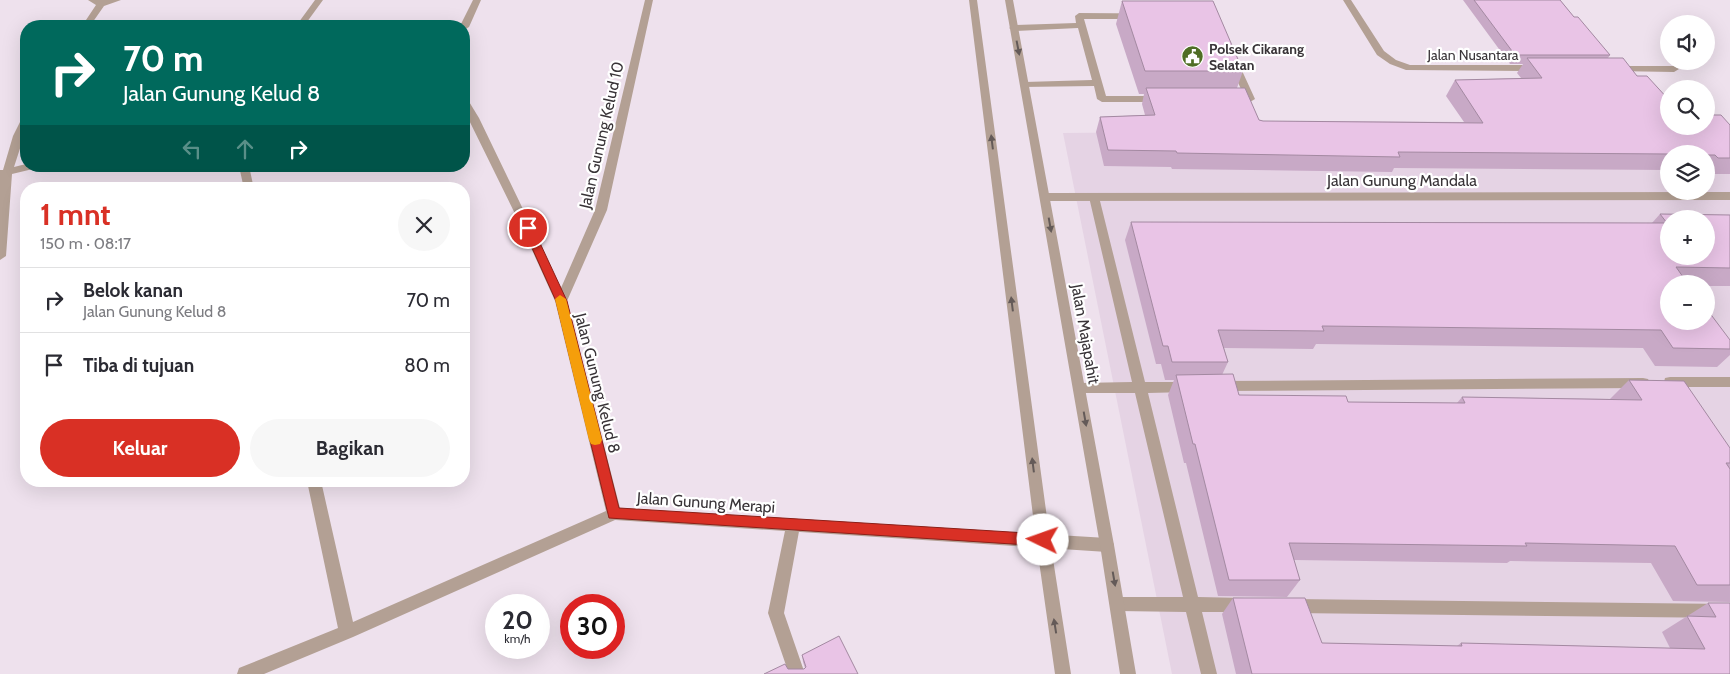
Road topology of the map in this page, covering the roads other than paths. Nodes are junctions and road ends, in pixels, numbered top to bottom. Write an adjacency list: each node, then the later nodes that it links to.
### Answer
1 (116, 0): 8 (street)
2 (318, 0): 10 (street)
3 (477, 0): 11 (street)
4 (649, 0): 27 (street, Jalan Gunung Kelud 10)
5 (973, 0): 34 (street, one-way to 5)
6 (1009, 0): 13 (street, Jalan Majapahit)
7 (1347, 0): 14 (street, Jalan Nusantara)
8 (97, 2): 9 (street)
9 (89, 20)
10 (304, 20)
11 (467, 20)
12 (1082, 25): 13 (street); 17 (street); 17 (street)
13 (1014, 28): 18 (street, Jalan Majapahit, one-way to 18)
14 (1547, 68)
15 (1606, 68): 16 (street)
16 (1660, 69)
17 (1098, 83): 18 (street)
18 (1025, 84): 24 (street, Jalan Majapahit)
19 (470, 112): 27 (street, Jalan Gunung Kelud 8)
20 (20, 134): 22 (street)
21 (20, 169): 22 (street)
22 (3, 173): 26 (street)
23 (1730, 196): 25 (street, Jalan Gunung Mandala)
24 (1045, 197): 25 (street, Jalan Gunung Mandala); 30 (street, Jalan Majapahit, one-way to 30)
25 (1094, 197): 29 (street)
26 (0, 256)
27 (561, 301): 32 (street, Jalan Gunung Kelud 8)
28 (1730, 382): 29 (street)
29 (1140, 387): 30 (street); 37 (street)
30 (1080, 388): 35 (street, Jalan Majapahit, one-way to 35)
31 (315, 487): 41 (street)
32 (614, 514): 33 (street, Jalan Gunung Merapi); 41 (street, Jalan Gunung Merapi)
33 (792, 526): 34 (street, Jalan Gunung Merapi); 43 (street)
34 (1043, 540): 35 (street, Jalan Gunung Merapi); 44 (street, one-way to 34)
35 (1108, 545): 36 (street, Jalan Majapahit, one-way to 36)
36 (1118, 604): 37 (street); 45 (street, Jalan Majapahit)
37 (1192, 605): 38 (street); 46 (street)
38 (1262, 606)
39 (1282, 606): 40 (street)
40 (1730, 611)
41 (347, 632): 42 (street, Jalan Gunung Merapi)
42 (246, 674)
43 (797, 674)
44 (1062, 674)
45 (1128, 674)
46 (1209, 674)

